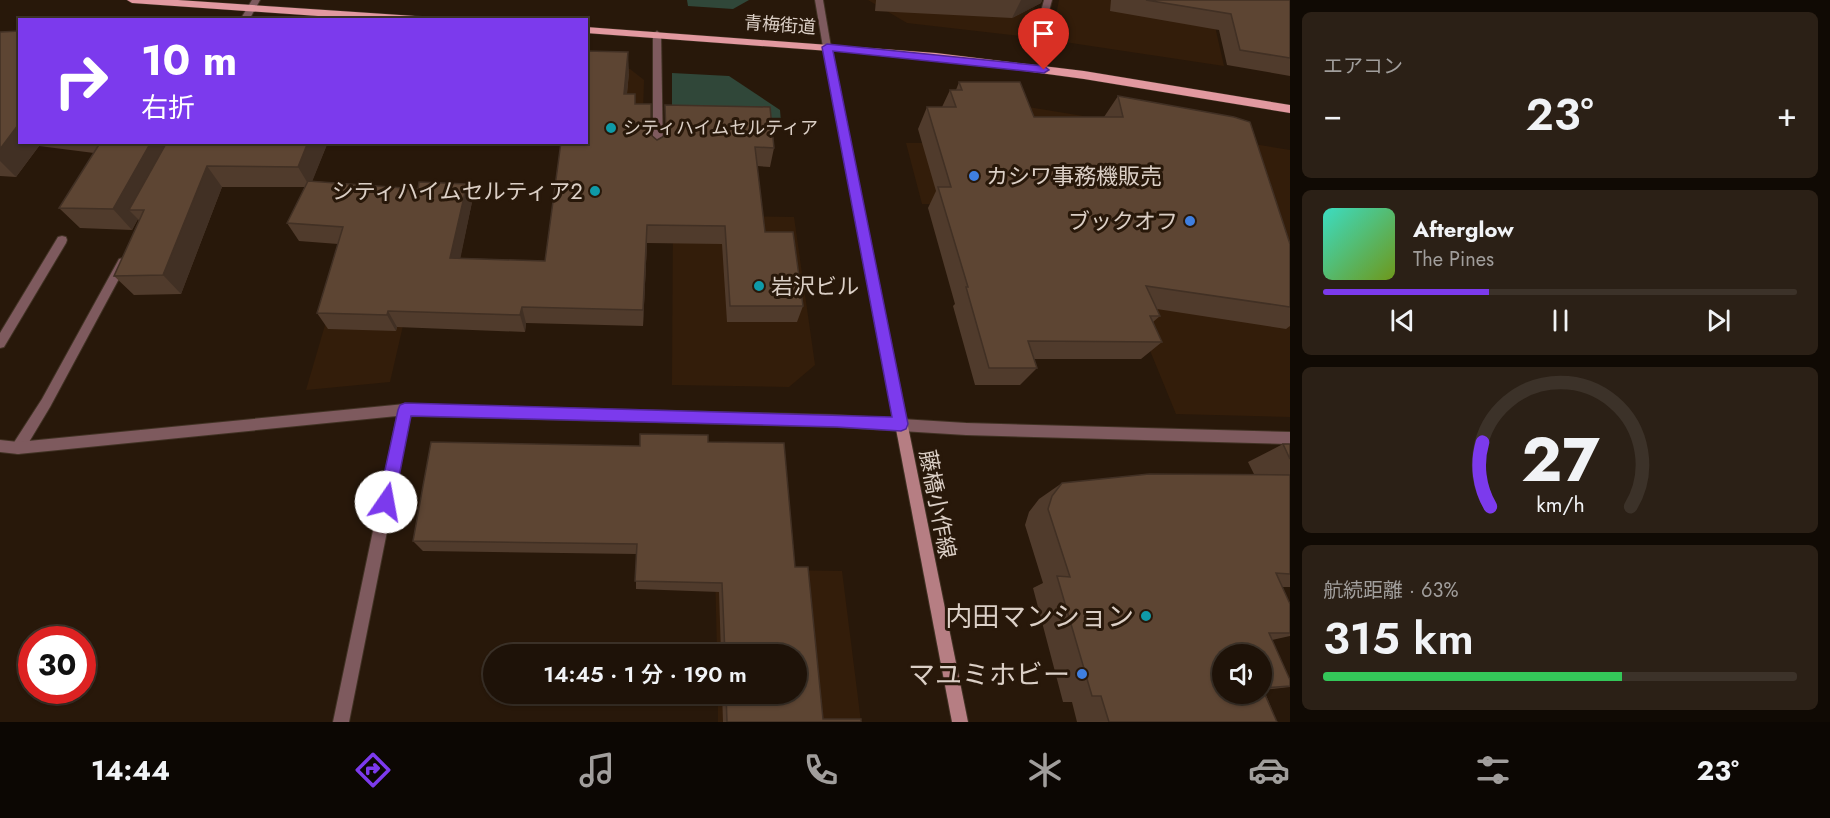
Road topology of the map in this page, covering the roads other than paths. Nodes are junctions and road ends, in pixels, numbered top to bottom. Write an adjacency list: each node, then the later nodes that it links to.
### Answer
1 (132, 0): 4 (main road)
2 (819, 0): 10 (street)
3 (1048, 0): 9 (street)
4 (254, 4): 5 (street); 6 (main road)
5 (245, 18)
6 (408, 18)
7 (588, 30): 8 (main road, 青梅街道)
8 (657, 34): 10 (main road, 青梅街道); 12 (street)
9 (1039, 34)
10 (827, 47): 11 (main road, 青梅街道); 17 (main road, 藤橋小作線)
11 (1290, 109)
12 (658, 154)
13 (62, 240): 15 (street)
14 (126, 255): 20 (street)
15 (0, 343)
16 (405, 410): 17 (street); 20 (street); 21 (street)
17 (901, 424): 18 (street); 22 (main road, 藤橋小作線)
18 (1290, 438)
19 (0, 446): 20 (street)
20 (18, 448)
21 (341, 722)
22 (960, 722)

